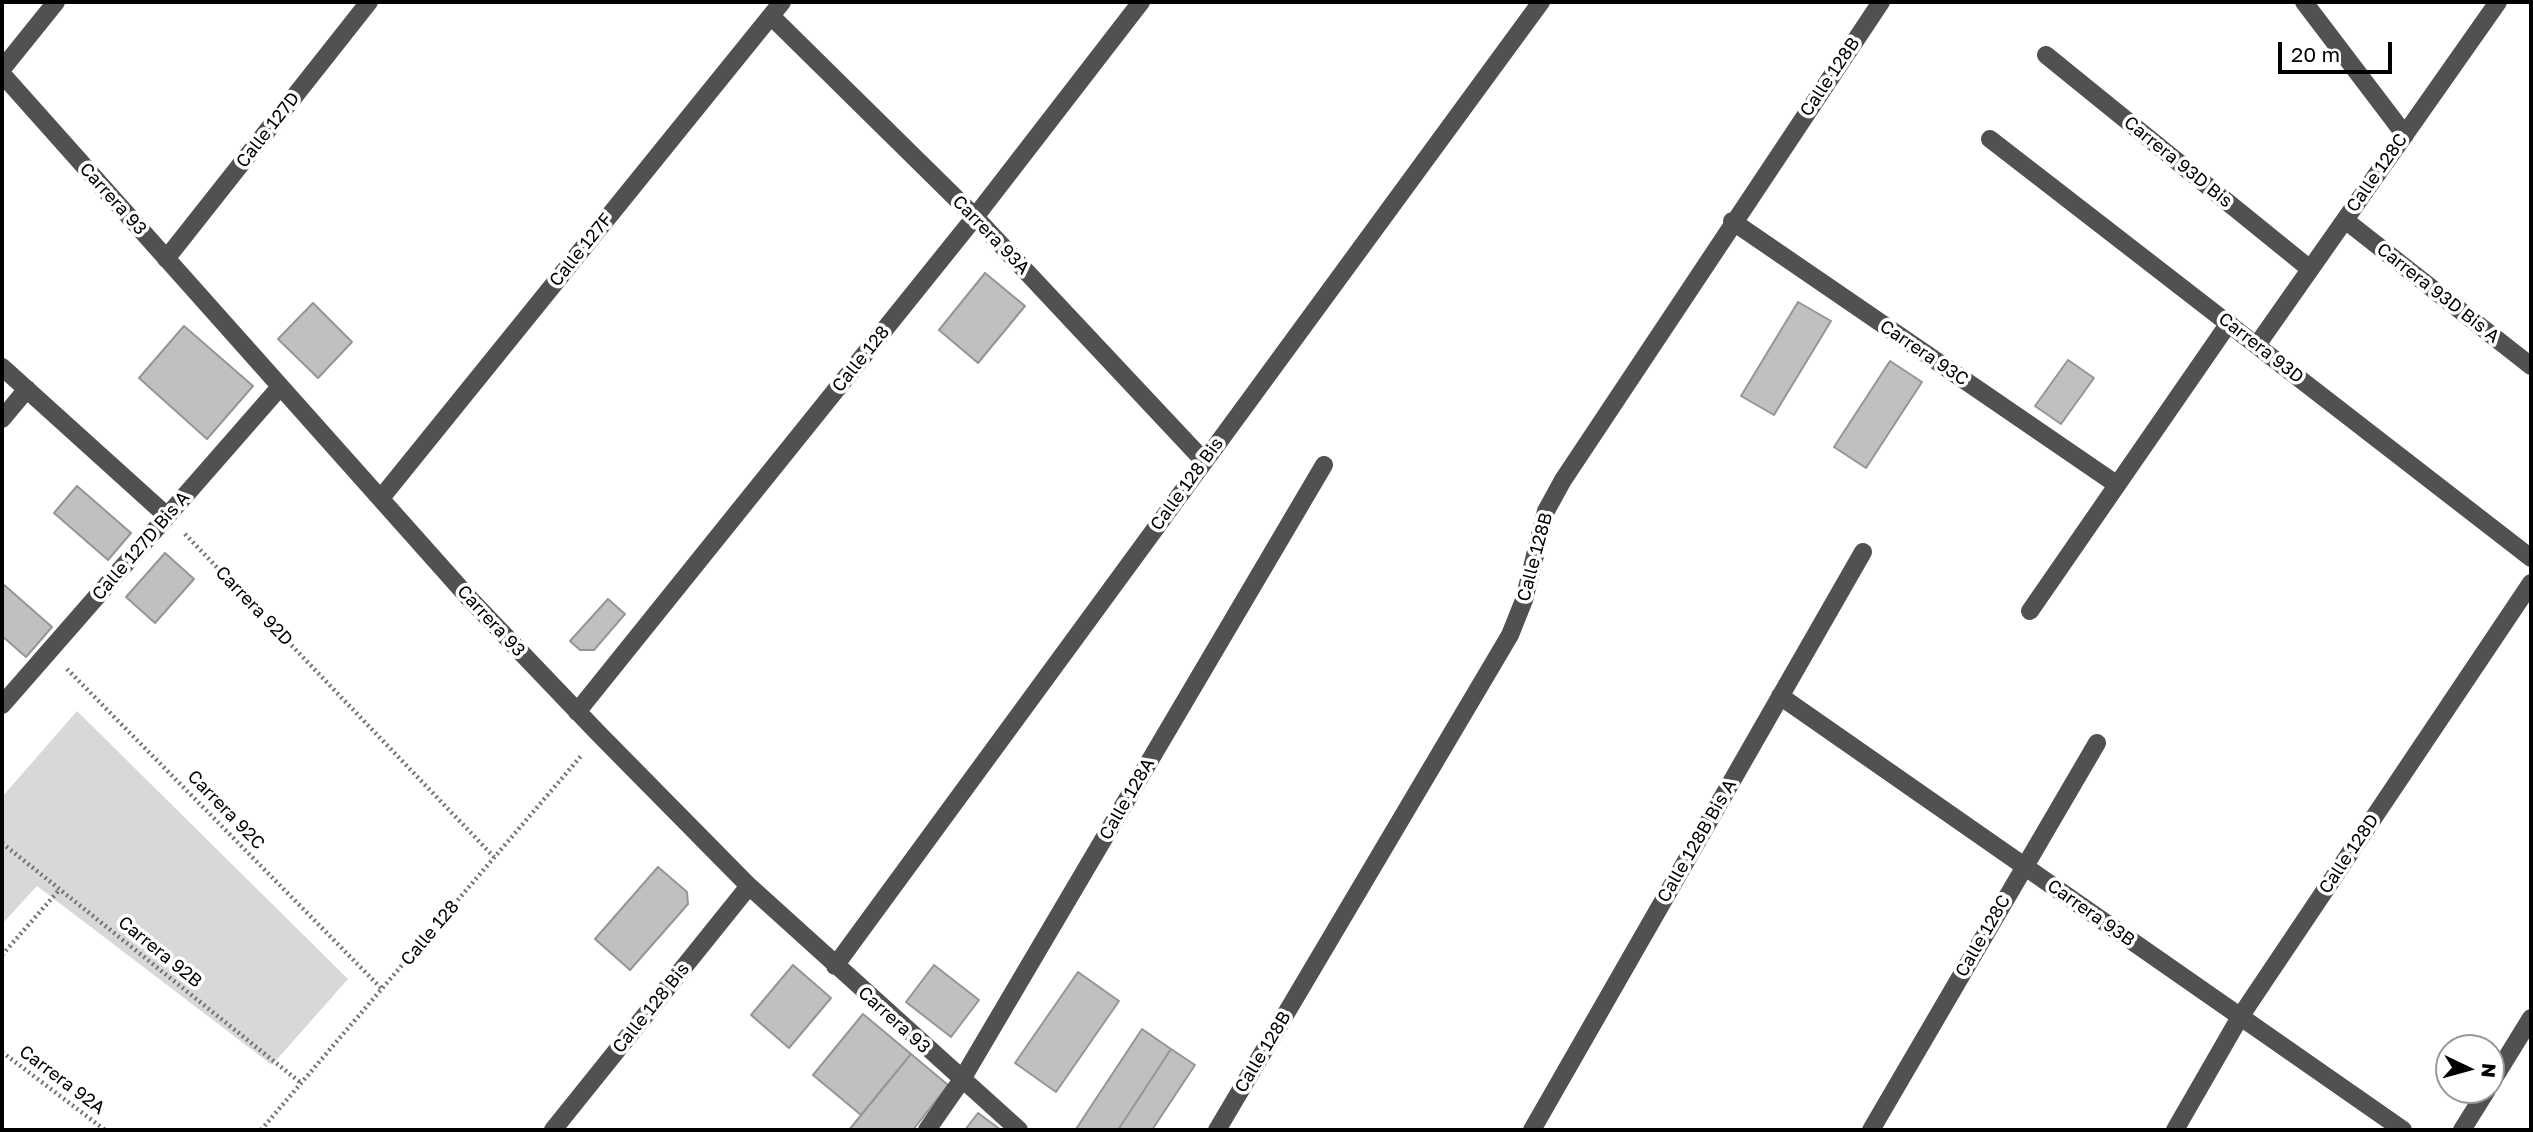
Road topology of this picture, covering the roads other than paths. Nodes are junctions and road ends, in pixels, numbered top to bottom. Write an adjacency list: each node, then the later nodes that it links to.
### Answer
1 (56, 2): 10 (street)
2 (369, 2): 17 (street, Calle 127D)
3 (1141, 2): 14 (street, Calle 128)
4 (1541, 2): 26 (street, Calle 128 Bis)
5 (1881, 2): 16 (street, Calle 128B)
6 (2304, 2): 12 (street)
7 (2498, 2): 12 (street, Calle 128C)
8 (776, 9): 14 (street, Carrera 93A); 29 (street, Calle 127F)
9 (2046, 55): 18 (street, Carrera 93D Bis)
10 (2, 69)
11 (2, 74): 17 (street, Carrera 93)
12 (2405, 135): 15 (street, Calle 128C)
13 (1990, 139): 19 (street, Carrera 93D)
14 (975, 217): 26 (street, Carrera 93A); 37 (street, Calle 128)
15 (2344, 220): 18 (street, Calle 128C); 21 (street, Carrera 93D Bis A)
16 (1732, 221): 28 (street, Carrera 93C); 50 (street, Calle 128B)
17 (166, 259): 23 (street, Carrera 93)
18 (2310, 269): 20 (street, Calle 128C)
19 (2229, 323): 20 (street, Carrera 93D); 28 (street)
20 (2257, 345): 32 (street, Carrera 93D)
21 (2531, 366)
22 (2, 367): 24 (street)
23 (280, 387): 29 (street, Carrera 93); 30 (street, Calle 127D Bis A)
24 (27, 389): 25 (street); 30 (street)
25 (2, 419)
26 (1204, 461): 41 (street, Calle 128 Bis)
27 (1324, 465): 45 (street, Calle 128A)
28 (2116, 484): 34 (street)
29 (381, 498): 37 (street, Carrera 93)
30 (167, 516): 36 (street, Calle 127D Bis A)
31 (1863, 552): 35 (street, Calle 128B Bis A)
32 (2531, 558)
33 (2531, 583): 42 (street, Calle 128D)
34 (2030, 611)
35 (1780, 696): 39 (street, Carrera 93B); 51 (street, Calle 128B Bis A)
36 (2, 705)
37 (577, 712): 40 (street, Carrera 93)
38 (2097, 743): 39 (street, Calle 128C)
39 (2024, 866): 42 (street, Carrera 93B); 52 (street, Calle 128C)
40 (749, 886): 41 (street, Carrera 93); 47 (street, Calle 128 Bis)
41 (835, 966): 45 (street, Carrera 93)
42 (2240, 1017): 53 (street, Calle 128D); 54 (street, Carrera 93B)
43 (2531, 1018): 44 (street)
44 (2505, 1060)
45 (961, 1081): 48 (street, Calle 128A); 49 (street, Carrera 93)
46 (2478, 1104): 55 (street)
47 (553, 1130)
48 (927, 1130)
49 (1019, 1130)
50 (1217, 1130)
51 (1532, 1130)
52 (1871, 1130)
53 (2175, 1130)
54 (2403, 1130)
55 (2462, 1130)

